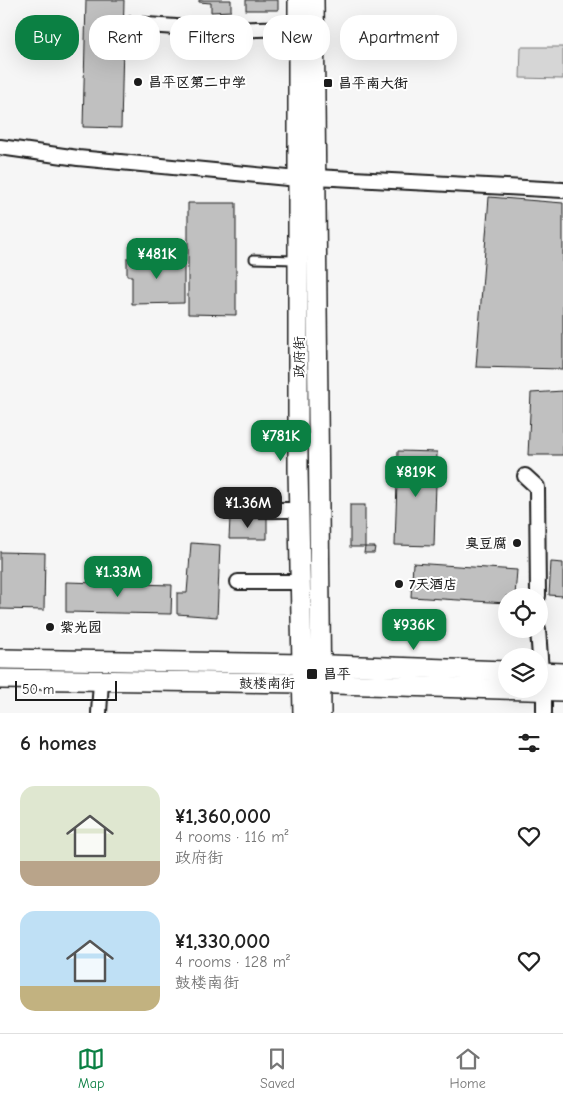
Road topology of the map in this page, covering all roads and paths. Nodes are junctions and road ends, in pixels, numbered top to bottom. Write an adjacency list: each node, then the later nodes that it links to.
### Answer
1 (298, 0): 3 (main road, 政府街)
2 (314, 0): 8 (main road, 政府街)
3 (298, 15)
4 (160, 26): 5 (street)
5 (263, 29)
6 (300, 60): 8 (main road, 政府街)
7 (0, 148): 8 (street)
8 (307, 178): 9 (street); 11 (main road, 政府街); 19 (main road, 政府街)
9 (563, 190)
10 (254, 259): 11 (lane)
11 (299, 261): 14 (main road, 政府街)
12 (525, 476): 17 (street)
13 (232, 510): 14 (street)
14 (299, 510): 16 (main road, 政府街)
15 (238, 582): 16 (street)
16 (300, 582): 19 (main road, 政府街)
17 (538, 588)
18 (0, 659): 19 (main road, 鼓楼南街)
19 (311, 664): 20 (main road, 鼓楼南街); 27 (main road)
20 (498, 671)
21 (563, 673): 22 (main road, 鼓楼南街)
22 (548, 676)
23 (0, 679): 25 (main road, 鼓楼南街)
24 (498, 679): 27 (main road, 鼓楼南街)
25 (101, 681): 27 (main road, 鼓楼南街); 30 (street)
26 (548, 682): 28 (main road, 鼓楼南街)
27 (311, 684): 31 (main road); 32 (main road)
28 (563, 691)
29 (543, 698): 33 (street)
30 (99, 713)
31 (303, 713)
32 (321, 713)
33 (544, 713)

